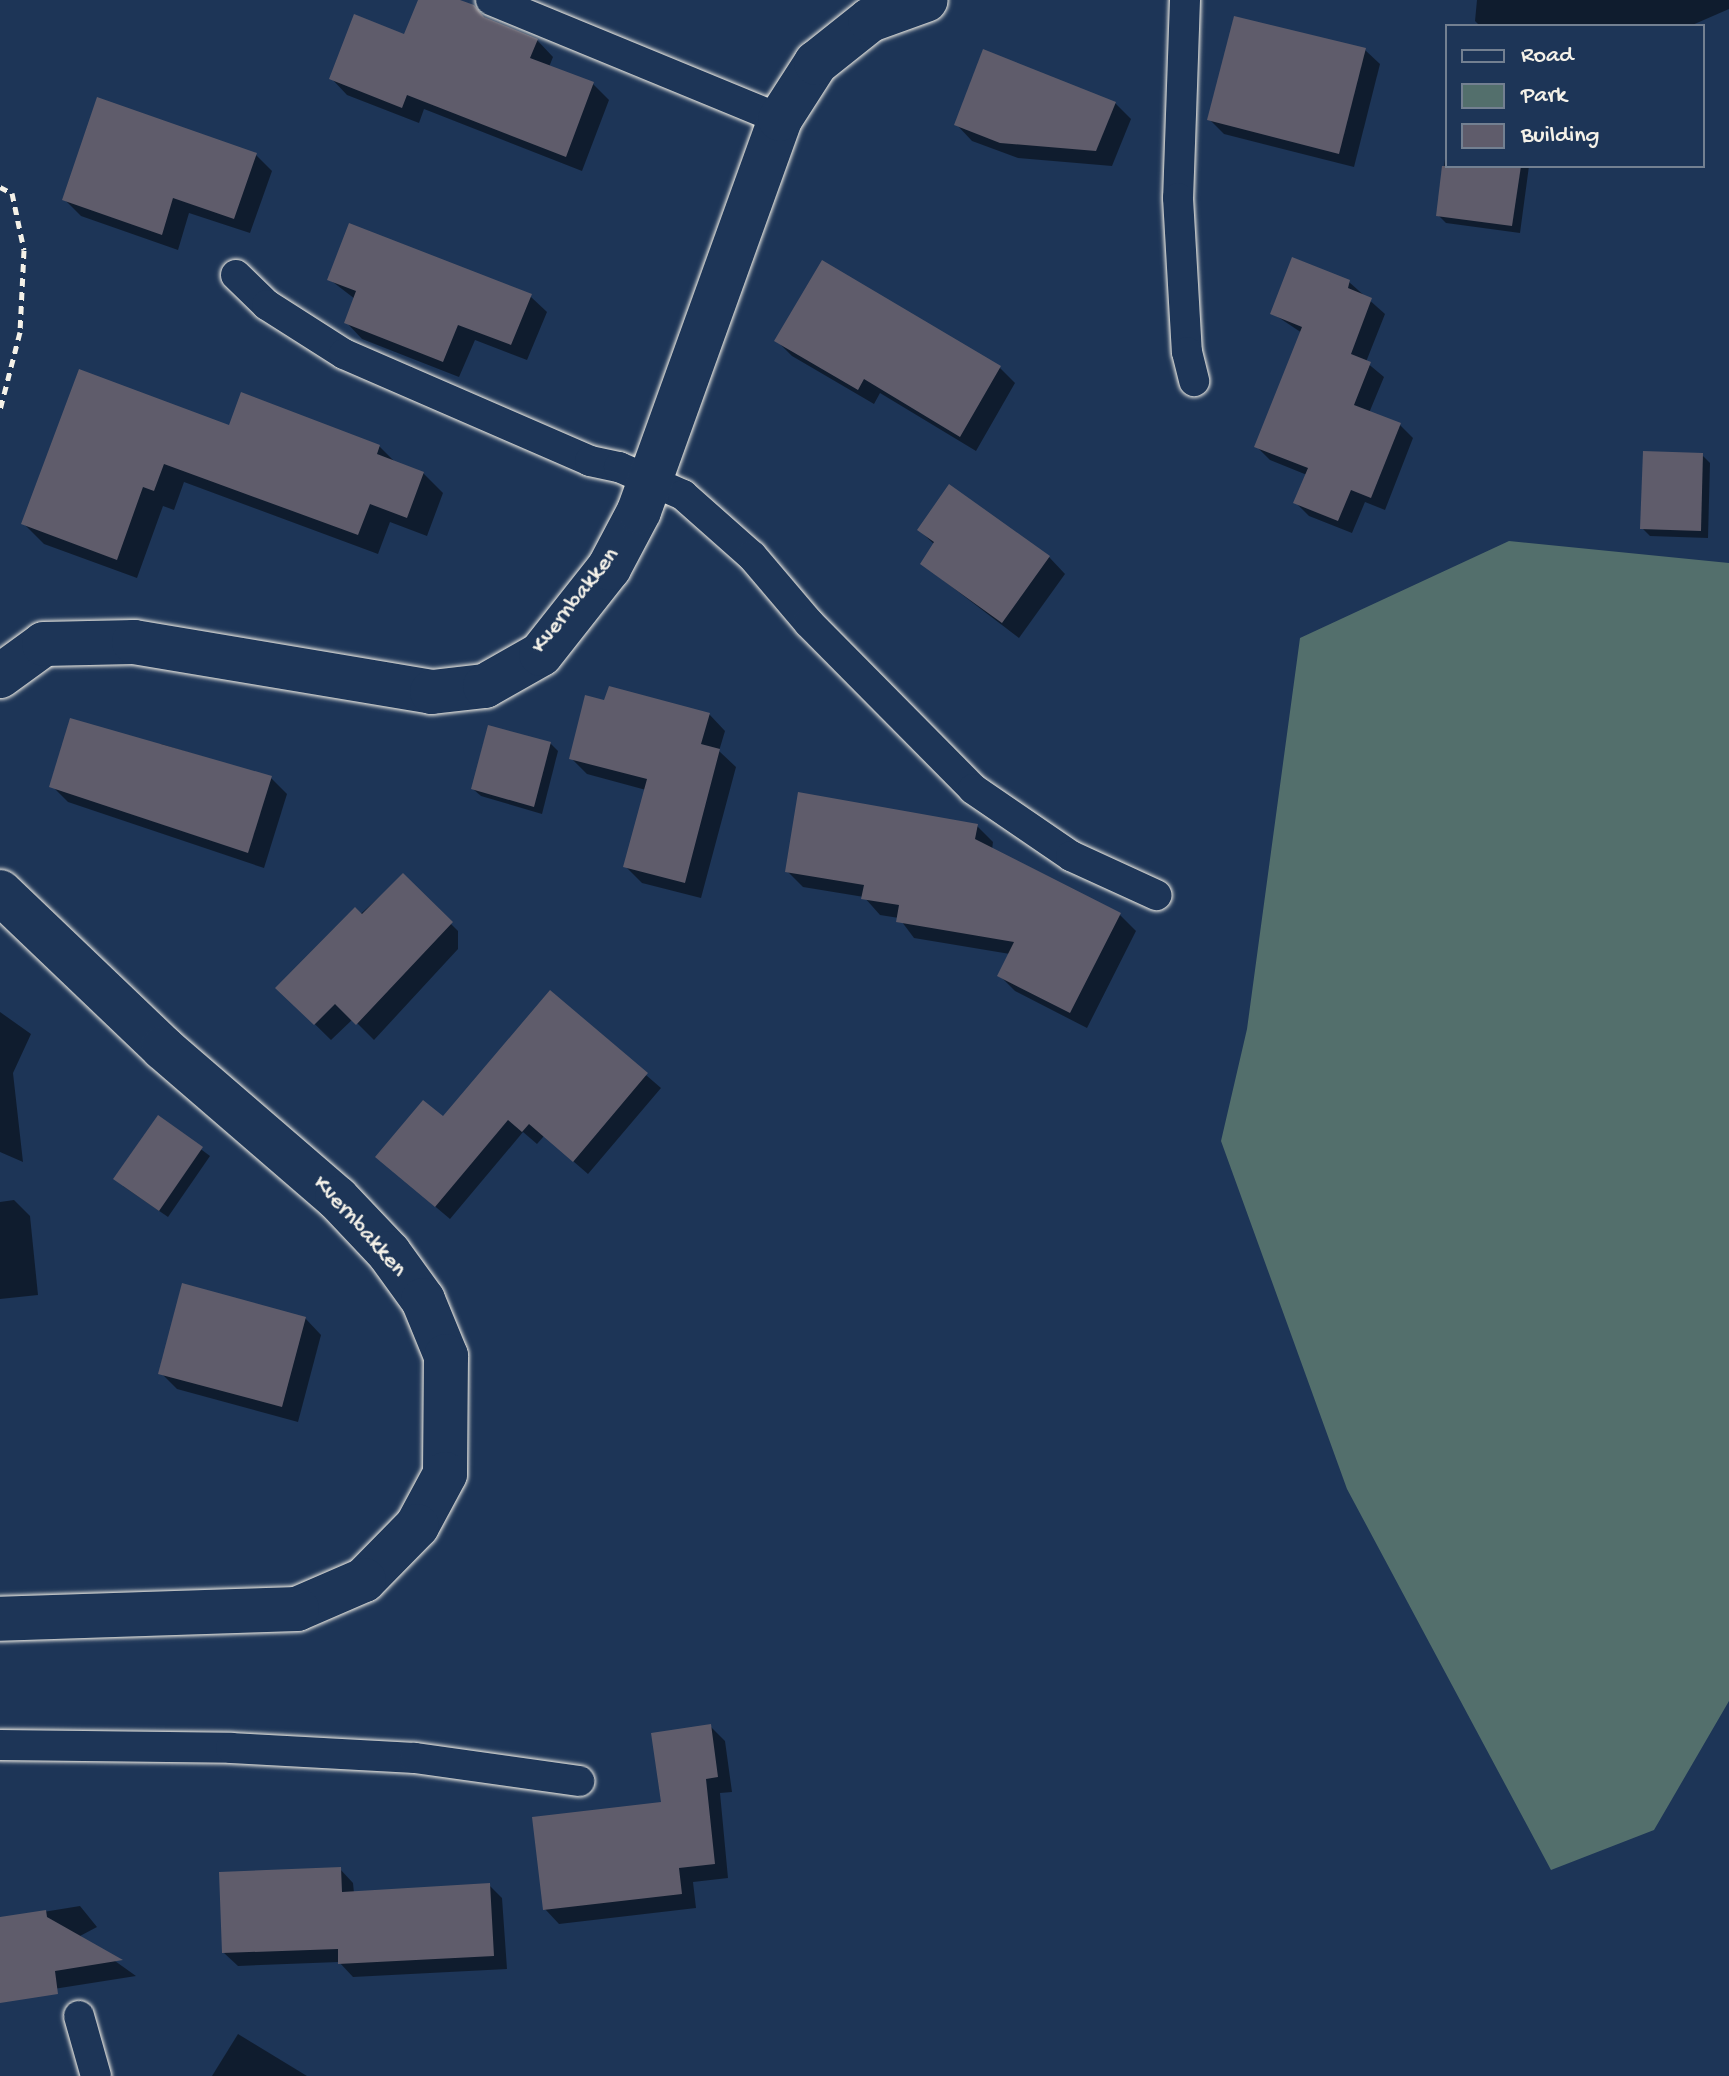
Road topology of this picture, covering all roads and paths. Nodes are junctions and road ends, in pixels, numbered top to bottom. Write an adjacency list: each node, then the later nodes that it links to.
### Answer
1 (491, 0): 4 (lane)
2 (926, 0): 4 (street, Kvernbakken)
3 (1185, 0): 7 (lane)
4 (780, 119): 9 (street, Kvernbakken)
5 (0, 187): 8 (path)
6 (236, 275): 9 (lane)
7 (1194, 381)
8 (0, 410)
9 (652, 480): 10 (street, Kvernbakken); 12 (lane)
10 (0, 676)
11 (0, 892): 13 (street, Kvernbakken)
12 (1156, 895)
13 (0, 1619)
14 (0, 1745): 15 (lane)
15 (579, 1781)
16 (79, 2016): 17 (lane)
17 (96, 2076)

